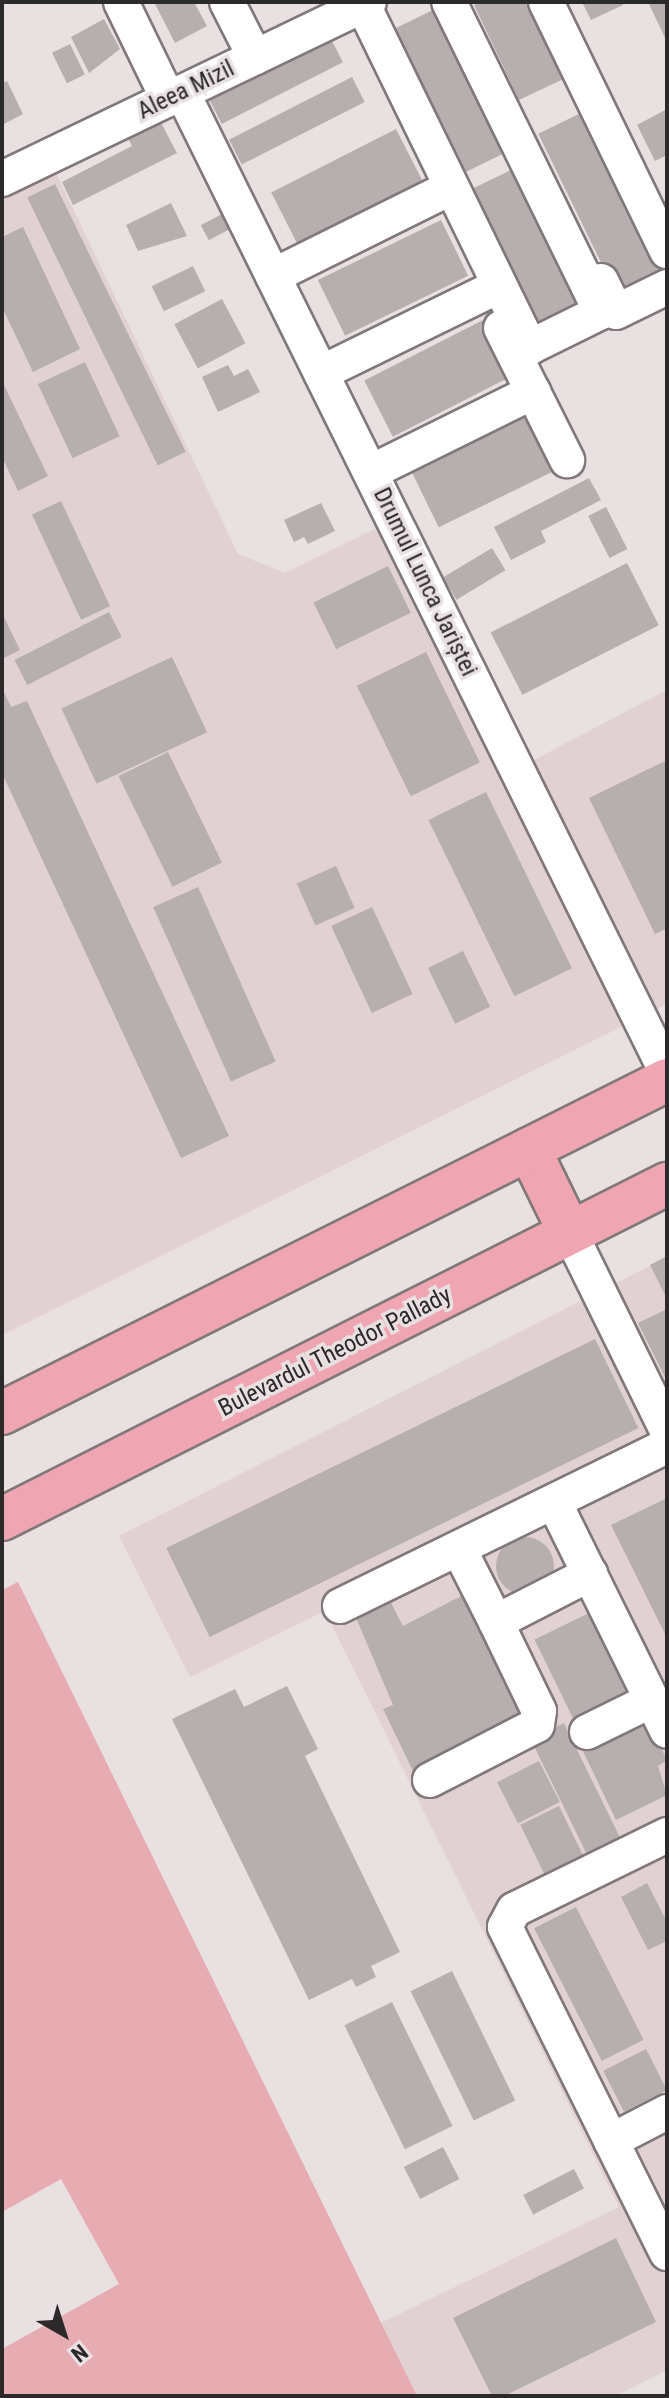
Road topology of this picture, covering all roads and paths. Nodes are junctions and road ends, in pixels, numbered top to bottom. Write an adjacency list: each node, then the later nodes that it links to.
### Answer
1 (121, 2): 8 (street, Drumul Lunca Jariștei)
2 (227, 2): 7 (street)
3 (449, 2): 6 (street)
4 (465, 2): 14 (street)
5 (546, 2): 12 (street)
6 (366, 4): 7 (street, Aleea Mizil)
7 (255, 57): 8 (street, Aleea Mizil)
8 (175, 96): 10 (street, Aleea Mizil); 13 (street, Drumul Lunca Jariștei)
9 (397, 114): 11 (street)
10 (2, 179)
11 (436, 195): 13 (street); 15 (street)
12 (667, 251)
13 (273, 276): 16 (street, Drumul Lunca Jariștei)
14 (667, 287)
15 (484, 293): 16 (street); 17 (street)
16 (321, 373): 19 (street, Drumul Lunca Jariștei)
17 (533, 392): 18 (street); 19 (street)
18 (567, 460)
19 (371, 472): 20 (street, Drumul Lunca Jariștei)
20 (667, 1073)
21 (667, 1080): 22 (main road)
22 (529, 1149): 24 (main road); 25 (main road)
23 (667, 1184): 24 (main road, Bulevardul Theodor Pallady)
24 (570, 1233): 26 (street); 29 (main road, Bulevardul Theodor Pallady)
25 (2, 1413)
26 (667, 1430)
27 (667, 1446): 28 (street)
28 (554, 1502): 30 (street); 31 (street)
29 (2, 1519)
30 (459, 1549): 32 (street); 33 (street)
31 (590, 1574): 33 (street); 34 (street)
32 (340, 1606)
33 (496, 1622): 37 (street)
34 (652, 1700): 35 (street); 36 (street)
35 (667, 1731)
36 (587, 1732)
37 (430, 1780)
38 (667, 1835): 40 (street)
39 (667, 2112): 40 (street)
40 (611, 2141): 41 (street)
41 (667, 2253)

